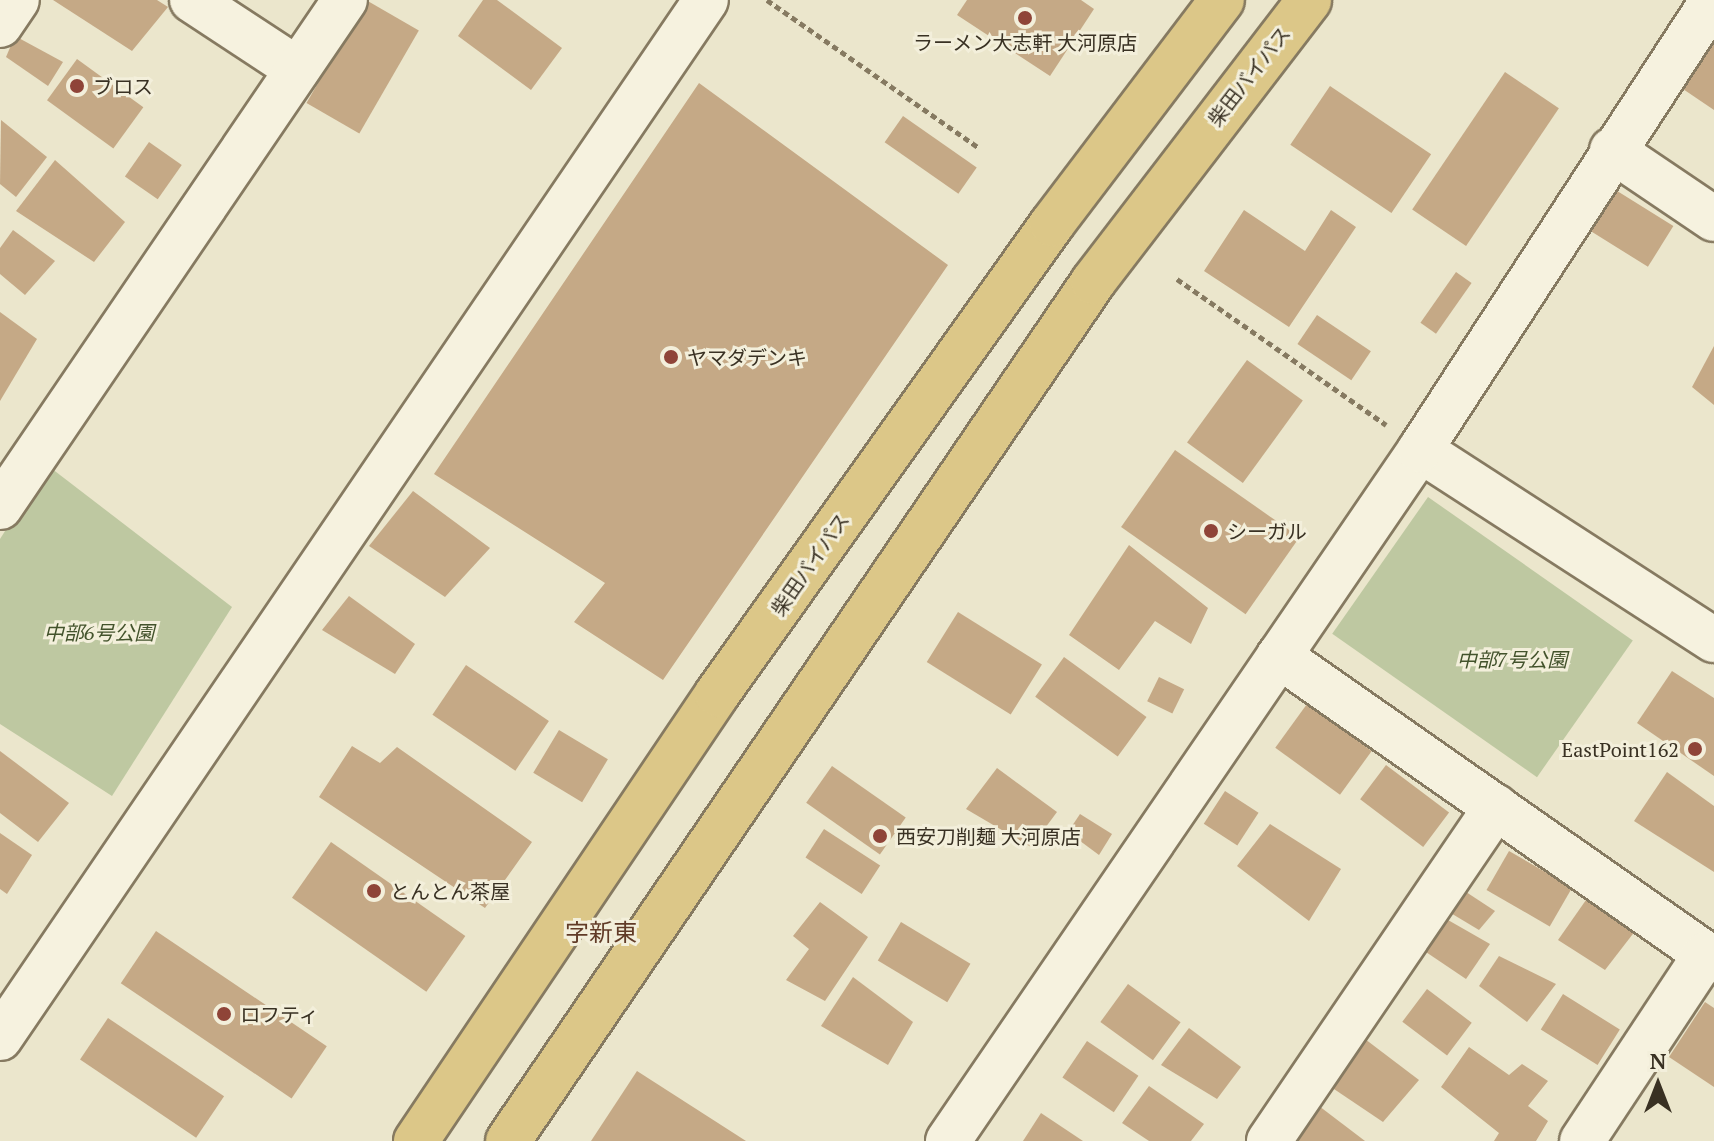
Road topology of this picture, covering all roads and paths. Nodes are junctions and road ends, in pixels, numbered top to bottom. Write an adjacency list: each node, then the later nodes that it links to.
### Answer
1 (17, 0): 9 (street)
2 (192, 0): 10 (street)
3 (345, 0): 10 (street)
4 (706, 0): 21 (street)
5 (767, 0): 11 (path)
6 (1222, 0): 22 (highway, 柴田バイパス)
7 (1309, 0): 23 (highway, 柴田バイパス)
8 (1713, 0): 12 (street)
9 (0, 25)
10 (297, 69): 16 (street)
11 (978, 147)
12 (1612, 150): 13 (street); 15 (street)
13 (1714, 219)
14 (1177, 279): 15 (path)
15 (1420, 450): 17 (street); 18 (street)
16 (0, 507)
17 (1714, 640)
18 (1279, 656): 19 (street); 24 (street)
19 (1496, 807): 20 (street); 25 (street)
20 (1710, 957): 26 (street)
21 (0, 1038)
22 (416, 1141)
23 (508, 1141)
24 (948, 1141)
25 (1269, 1141)
26 (1582, 1141)

